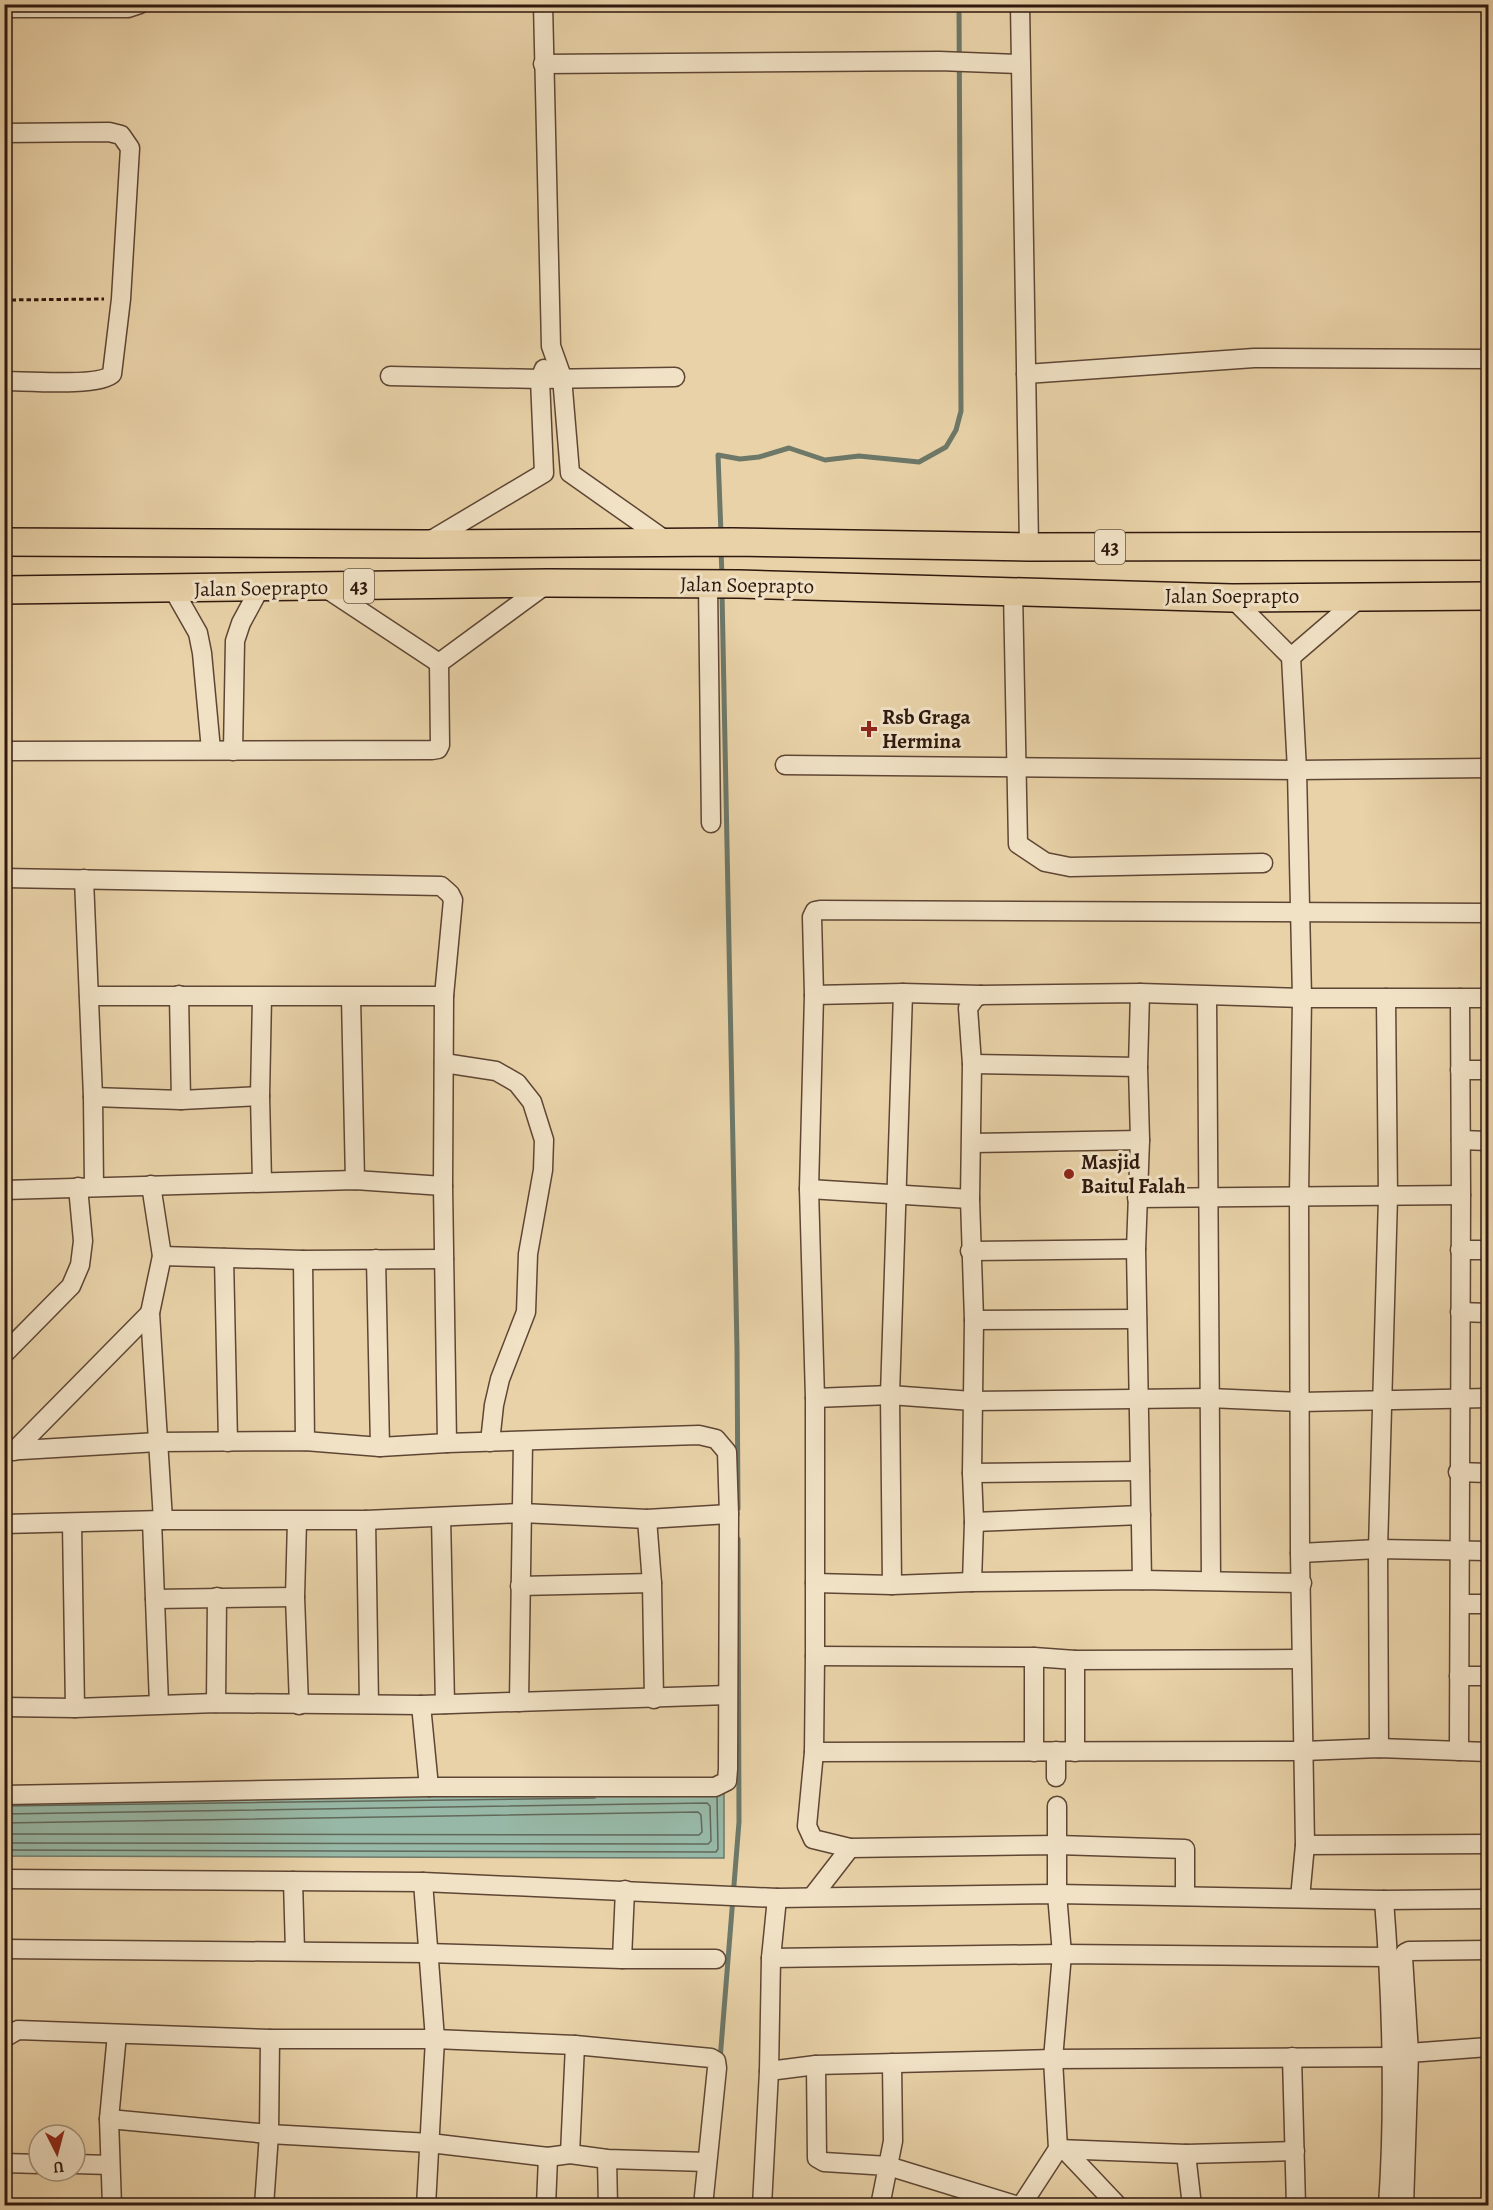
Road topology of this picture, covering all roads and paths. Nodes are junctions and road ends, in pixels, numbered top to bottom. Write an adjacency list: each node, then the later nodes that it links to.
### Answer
1 (140, 4): 4 (street)
2 (543, 4): 5 (street)
3 (1020, 4): 6 (street)
4 (4, 8)
5 (543, 64): 6 (street); 10 (street)
6 (1020, 64): 12 (street)
7 (4, 134): 8 (street)
8 (121, 299): 9 (path); 17 (street)
9 (4, 300)
10 (551, 346): 14 (street); 16 (street)
11 (1488, 358): 12 (street)
12 (1026, 374): 24 (street)
13 (390, 376): 16 (street)
14 (562, 377): 15 (street); 16 (street); 19 (street)
15 (675, 377)
16 (540, 379): 18 (street)
17 (4, 381)
18 (543, 473): 19 (street); 22 (street)
19 (570, 473): 21 (street)
20 (4, 542): 22 (highway, Jalan Soeprapto / 43)
21 (668, 542): 22 (highway, Jalan Soeprapto / 43); 24 (highway, Jalan Soeprapto / 43)
22 (423, 544)
23 (1488, 546): 24 (highway, Jalan Soeprapto / 43)
24 (1029, 547)
25 (548, 583): 26 (highway, Jalan Soeprapto / 43); 28 (highway, Jalan Soeprapto / 43); 36 (street)
26 (720, 585): 31 (highway, Jalan Soeprapto / 43); 44 (street)
27 (261, 586): 28 (highway, Jalan Soeprapto / 43); 29 (highway, Jalan Soeprapto / 43); 39 (street)
28 (324, 587): 36 (street)
29 (173, 589): 30 (highway, Jalan Soeprapto / 43); 37 (street)
30 (4, 590)
31 (1013, 591): 34 (highway, Jalan Soeprapto / 43); 41 (street)
32 (1362, 596): 33 (highway, Jalan Soeprapto / 43); 34 (highway, Jalan Soeprapto / 43); 35 (street)
33 (1488, 596)
34 (1232, 598): 35 (street)
35 (1291, 657): 43 (street)
36 (439, 663): 39 (street)
37 (211, 750): 38 (street); 39 (street)
38 (4, 751)
39 (233, 751)
40 (785, 765): 41 (street)
41 (1017, 767): 43 (street); 45 (street)
42 (1488, 768): 43 (street)
43 (1297, 770): 48 (street)
44 (711, 824)
45 (1263, 863)
46 (4, 878): 47 (street)
47 (84, 879): 54 (street); 55 (street)
48 (1301, 912): 49 (street); 53 (street); 60 (street)
49 (1488, 913)
50 (903, 993): 53 (street); 56 (street); 83 (street)
51 (1140, 993): 56 (street); 57 (street); 66 (street)
52 (179, 995): 54 (street); 58 (street); 71 (street)
53 (813, 995): 81 (street)
54 (88, 996): 70 (street)
55 (444, 996): 59 (street); 64 (street)
56 (981, 996): 65 (street)
57 (1207, 996): 60 (street); 88 (street)
58 (262, 997): 59 (street); 69 (street)
59 (351, 997): 76 (street)
60 (1302, 998): 61 (street); 84 (street)
61 (1386, 998): 62 (street); 86 (street)
62 (1460, 998): 63 (street); 67 (street)
63 (1488, 998)
64 (444, 1063): 80 (street); 118 (street)
65 (972, 1064): 66 (street); 75 (street)
66 (1138, 1067): 72 (street)
67 (1460, 1070): 68 (street); 73 (street)
68 (1488, 1070)
69 (260, 1096): 71 (street); 77 (street)
70 (93, 1097): 71 (street); 79 (street)
71 (181, 1100)
72 (1140, 1140): 75 (street); 87 (street)
73 (1461, 1140): 74 (street); 85 (street)
74 (1488, 1141)
75 (972, 1143): 89 (street)
76 (355, 1180): 77 (street); 80 (street)
77 (262, 1182): 78 (street)
78 (151, 1185): 79 (street); 94 (street)
79 (86, 1186): 82 (street); 104 (street)
80 (443, 1186): 97 (street)
81 (809, 1189): 83 (street); 106 (street)
82 (4, 1190)
83 (898, 1193): 89 (street); 105 (street)
84 (1299, 1195): 86 (street); 88 (street); 113 (street)
85 (1461, 1195): 86 (street); 91 (street)
86 (1388, 1197): 110 (street)
87 (1137, 1198): 88 (street); 90 (street)
88 (1208, 1198): 107 (street)
89 (970, 1199): 93 (street)
90 (1137, 1249): 93 (street); 102 (street)
91 (1460, 1250): 92 (street); 99 (street)
92 (1488, 1250)
93 (970, 1251): 103 (street)
94 (162, 1256): 95 (street); 100 (street)
95 (224, 1258): 98 (street); 117 (street)
96 (376, 1259): 97 (street); 98 (street); 120 (street)
97 (444, 1259): 119 (street)
98 (303, 1260): 114 (street)
99 (1460, 1312): 101 (street); 108 (street)
100 (150, 1313): 116 (street); 121 (street)
101 (1488, 1313)
102 (1137, 1319): 103 (street); 111 (street)
103 (974, 1320): 112 (street)
104 (4, 1354)
105 (890, 1395): 106 (street); 112 (street); 147 (street)
106 (815, 1398): 145 (street)
107 (1209, 1398): 111 (street); 113 (street); 142 (street)
108 (1460, 1398): 109 (street); 110 (street); 123 (street)
109 (1488, 1398)
110 (1381, 1399): 113 (street); 137 (street)
111 (1139, 1400): 112 (street); 122 (street)
112 (972, 1401): 124 (street)
113 (1301, 1402): 140 (street)
114 (305, 1441): 117 (street); 120 (street)
115 (523, 1441): 118 (street); 126 (street); 127 (street)
116 (158, 1442): 117 (street); 121 (street); 132 (street)
117 (228, 1442)
118 (490, 1442): 119 (street)
119 (447, 1443): 120 (street)
120 (380, 1447)
121 (9, 1451)
122 (1140, 1471): 124 (street); 128 (street)
123 (1458, 1472): 125 (street); 138 (street)
124 (972, 1473): 134 (street)
125 (1488, 1473)
126 (522, 1513): 129 (street); 131 (street); 148 (street)
127 (729, 1514): 131 (street); 160 (street)
128 (1141, 1515): 134 (street); 141 (street)
129 (441, 1517): 130 (street); 166 (street)
130 (366, 1520): 133 (street); 165 (street)
131 (647, 1520): 144 (street)
132 (158, 1521): 133 (street); 135 (street); 151 (street)
133 (297, 1521): 150 (street)
134 (974, 1522): 143 (street)
135 (72, 1523): 136 (street); 170 (street)
136 (4, 1524)
137 (1378, 1549): 138 (street); 140 (street); 171 (street)
138 (1460, 1550): 139 (street); 152 (street)
139 (1488, 1551)
140 (1300, 1553): 146 (street)
141 (1142, 1580): 142 (street); 143 (street)
142 (1211, 1580): 146 (street)
143 (972, 1582): 147 (street)
144 (652, 1583): 148 (street); 161 (street)
145 (814, 1583): 147 (street); 154 (street)
146 (1302, 1583): 156 (street)
147 (892, 1585)
148 (520, 1586): 162 (street)
149 (218, 1597): 150 (street); 151 (street); 164 (street)
150 (295, 1597): 167 (street)
151 (155, 1599): 163 (street)
152 (1460, 1604): 153 (street); 158 (street)
153 (1488, 1604)
154 (815, 1656): 155 (street); 174 (street)
155 (1034, 1657): 157 (street); 175 (street)
156 (1301, 1659): 157 (street); 172 (street)
157 (1076, 1660): 177 (street)
158 (1459, 1676): 159 (street); 173 (street)
159 (1488, 1676)
160 (728, 1695): 161 (street); 180 (street)
161 (654, 1699): 162 (street)
162 (519, 1701): 166 (street)
163 (159, 1704): 164 (street); 170 (street)
164 (216, 1704): 167 (street)
165 (369, 1704): 167 (street); 168 (street)
166 (445, 1704): 168 (street)
167 (299, 1705)
168 (421, 1705): 180 (street)
169 (4, 1707): 170 (street)
170 (75, 1708)
171 (1379, 1748): 172 (street); 173 (street)
172 (1304, 1751): 177 (street); 185 (street)
173 (1459, 1751): 178 (street)
174 (814, 1752): 175 (street); 186 (street)
175 (1034, 1752): 176 (street)
176 (1056, 1752): 177 (street); 179 (street)
177 (1075, 1752)
178 (1488, 1752)
179 (1056, 1777)
180 (429, 1787): 181 (street)
181 (4, 1794)
182 (1057, 1806): 184 (street)
183 (1488, 1844): 185 (street)
184 (1058, 1845): 186 (street); 191 (street); 192 (street)
185 (1305, 1845): 195 (street)
186 (850, 1848): 193 (street)
187 (4, 1879): 188 (street)
188 (293, 1881): 189 (street); 200 (street)
189 (423, 1882): 190 (street); 201 (street)
190 (625, 1890): 194 (street); 205 (street)
191 (1057, 1894): 192 (street); 193 (street); 202 (street)
192 (1185, 1896): 195 (street)
193 (812, 1897): 194 (street)
194 (777, 1898): 203 (street)
195 (1300, 1898): 197 (street)
196 (1488, 1899): 197 (street)
197 (1384, 1900): 204 (street)
198 (4, 1949): 200 (street)
199 (1488, 1950): 213 (street)
200 (294, 1951): 201 (street)
201 (427, 1953): 205 (street); 210 (street)
202 (1062, 1954): 203 (street); 204 (street); 215 (street)
203 (771, 1958): 218 (street)
204 (1388, 1958): 213 (street)
205 (622, 1959): 206 (street)
206 (716, 1959)
207 (7, 2034): 208 (street)
208 (117, 2034): 209 (street); 219 (street)
209 (270, 2040): 210 (street); 220 (street)
210 (435, 2040): 211 (street); 221 (street)
211 (575, 2045): 224 (street); 228 (street)
212 (1488, 2047): 213 (street)
213 (1401, 2055): 214 (street); 246 (street); 247 (street)
214 (1292, 2057): 215 (street); 223 (street)
215 (1053, 2059): 216 (street); 222 (street)
216 (892, 2063): 217 (street); 233 (street)
217 (816, 2065): 218 (street); 233 (street)
218 (769, 2071): 240 (street)
219 (109, 2119): 220 (street); 232 (street)
220 (269, 2134): 221 (street); 235 (street)
221 (430, 2143): 226 (street); 236 (street)
222 (1062, 2150): 225 (street); 242 (street); 243 (street)
223 (1295, 2151): 225 (street); 245 (street)
224 (570, 2154): 226 (street); 227 (street)
225 (1186, 2154): 244 (street)
226 (548, 2157): 237 (street)
227 (607, 2159): 228 (street); 238 (street)
228 (707, 2162): 239 (street)
229 (4, 2163): 230 (street)
230 (27, 2164)
231 (87, 2164): 232 (street)
232 (110, 2165): 234 (street)
233 (888, 2166): 241 (street); 242 (street)
234 (112, 2205)
235 (264, 2205)
236 (426, 2205)
237 (546, 2205)
238 (608, 2205)
239 (703, 2205)
240 (762, 2205)
241 (880, 2205)
242 (1020, 2205)
243 (1118, 2205)
244 (1192, 2205)
245 (1296, 2205)
246 (1388, 2205)
247 (1404, 2205)

